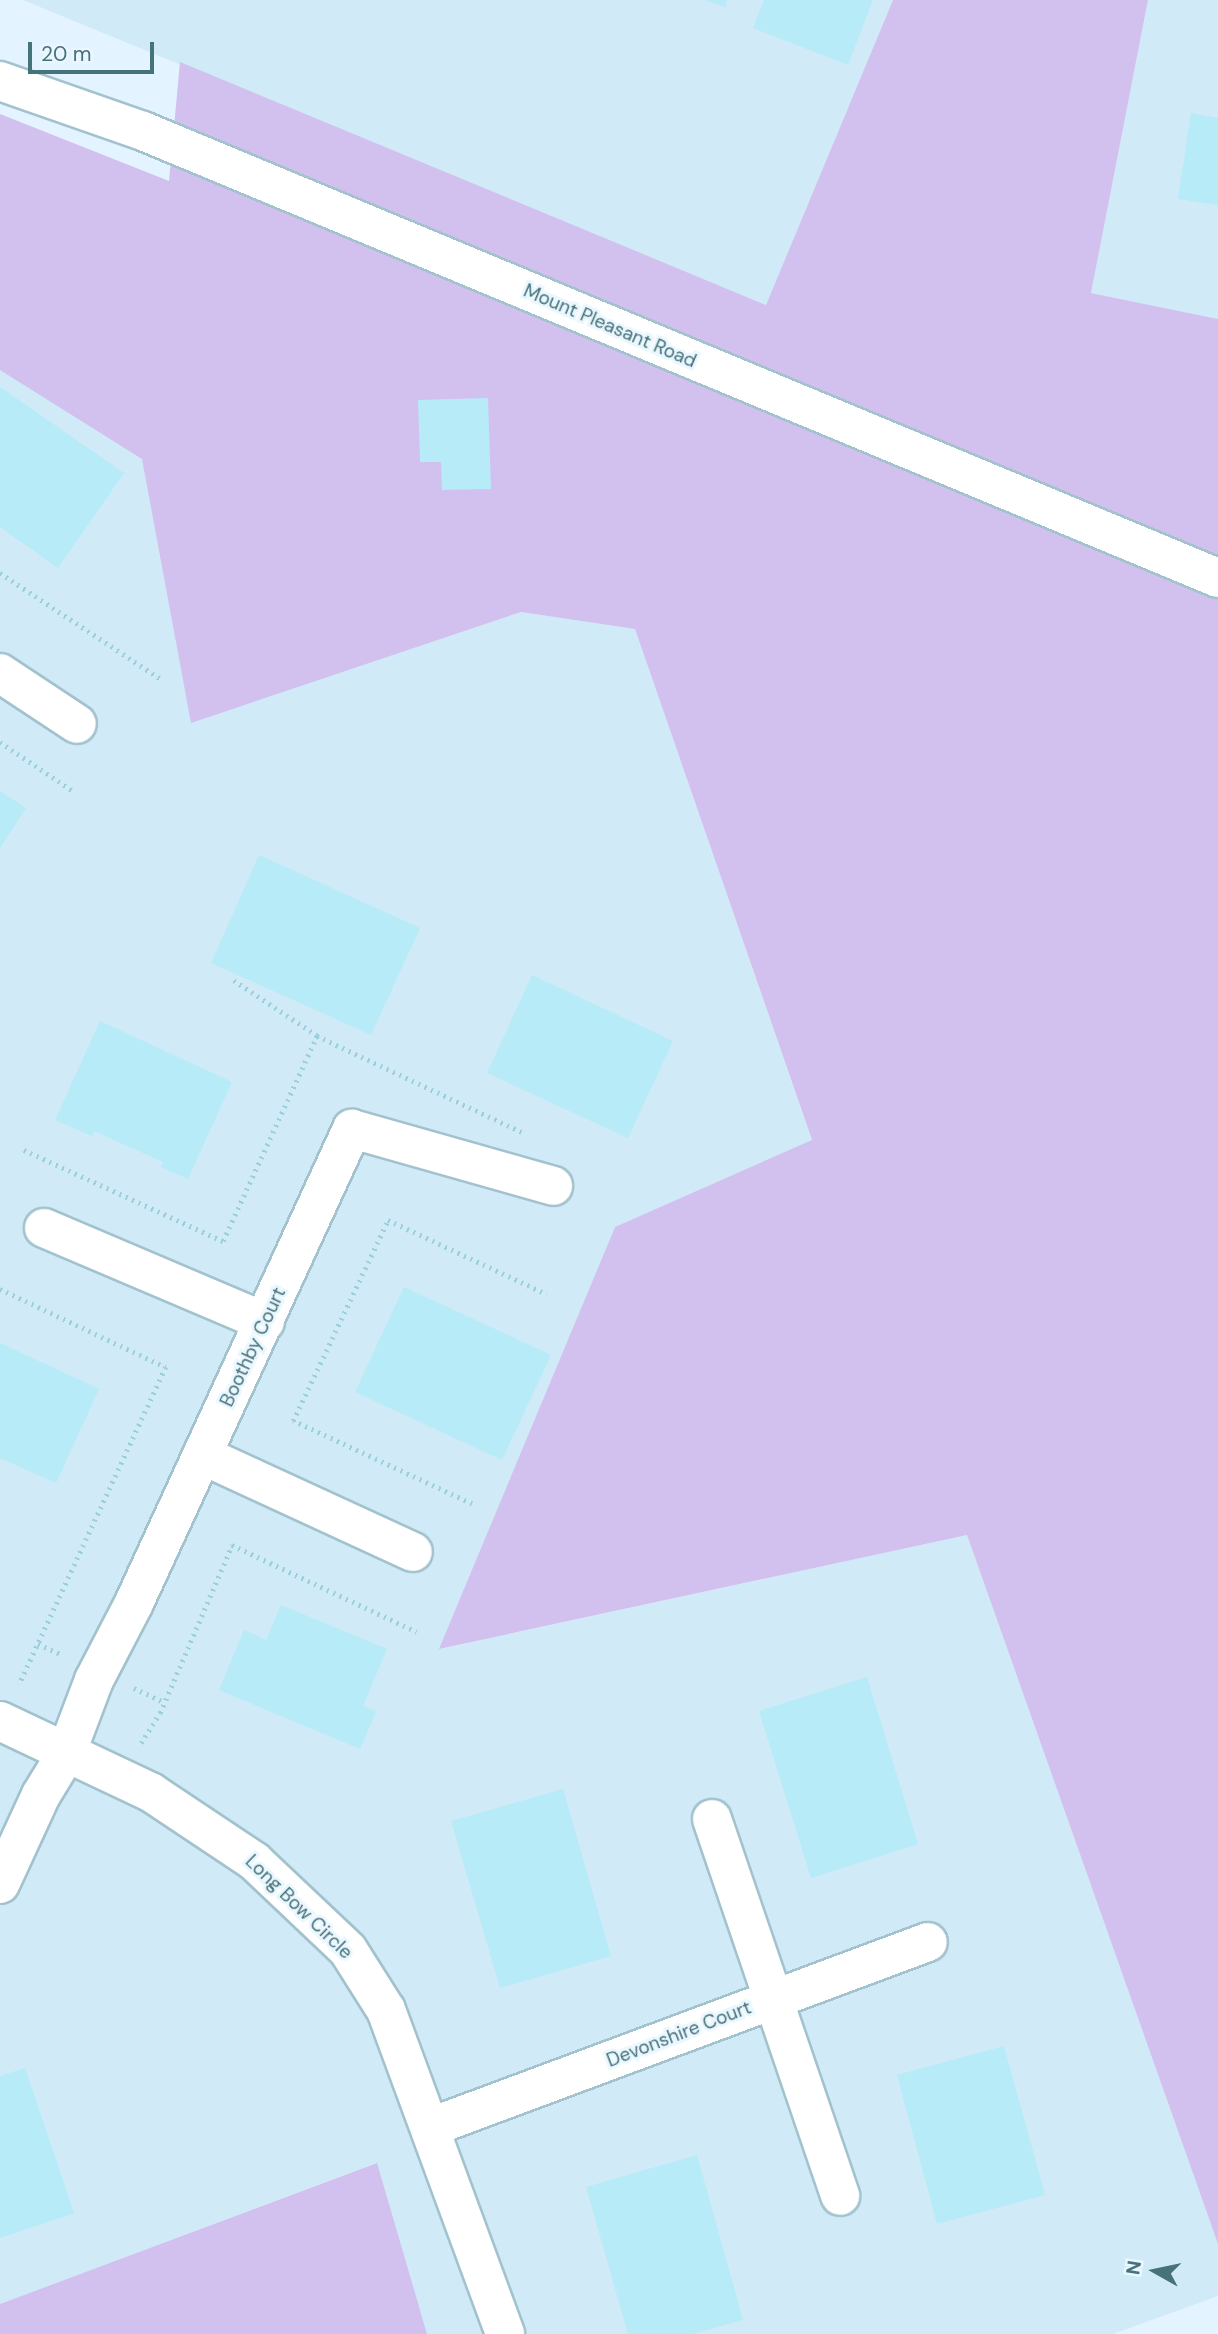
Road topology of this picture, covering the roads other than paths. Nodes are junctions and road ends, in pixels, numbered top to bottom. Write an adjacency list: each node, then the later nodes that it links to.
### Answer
1 (0, 80): 2 (street, Mount Pleasant Road)
2 (1218, 578)
3 (0, 673): 4 (street)
4 (77, 724)
5 (553, 1186): 7 (street, Boothby Court)
6 (44, 1228): 7 (street)
7 (265, 1322): 8 (street, Boothby Court)
8 (202, 1455): 9 (street); 11 (street, Boothby Court)
9 (413, 1552)
10 (8, 1707): 11 (street, Long Bow Circle)
11 (66, 1754): 13 (street, Boothby Court); 16 (street, Long Bow Circle)
12 (712, 1819): 15 (street)
13 (0, 1884)
14 (928, 1942): 15 (street, Devonshire Court)
15 (772, 1999): 16 (street, Devonshire Court); 17 (street)
16 (430, 2127): 18 (street, Long Bow Circle)
17 (840, 2196)
18 (505, 2334)

